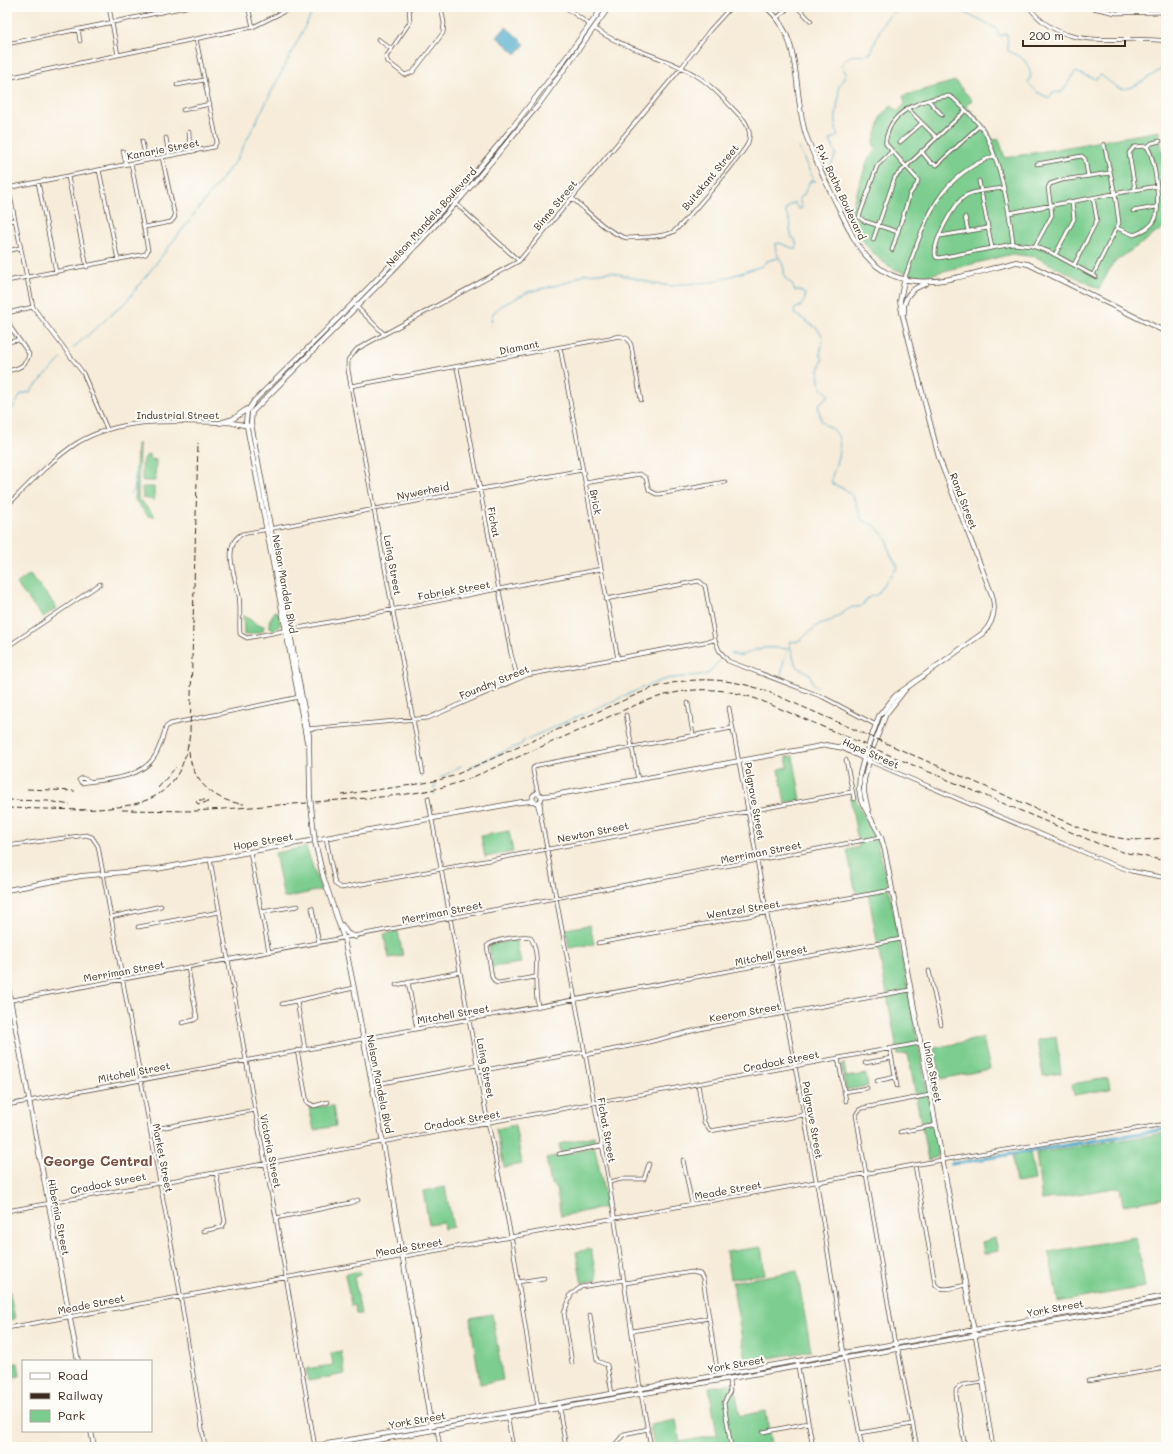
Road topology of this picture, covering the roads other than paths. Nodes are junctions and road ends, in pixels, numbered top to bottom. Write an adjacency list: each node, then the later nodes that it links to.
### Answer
1 (109, 7): 20 (street)
2 (186, 7): 20 (street)
3 (248, 7): 22 (street)
4 (293, 7): 22 (street)
5 (408, 7): 29 (street)
6 (441, 7): 29 (street)
7 (565, 7): 21 (street, Buitekant Street)
8 (603, 7): 21 (street, Nelson Mandela Boulevard)
9 (609, 7): 21 (street, Nelson Mandela Boulevard)
10 (731, 7): 31 (street, Binne Street)
11 (766, 7): 18 (street, P.W. Botha Boulevard)
12 (789, 7): 18 (street)
13 (797, 7): 19 (street)
14 (1030, 7): 27 (street)
15 (1088, 7): 17 (street)
16 (1162, 7): 17 (street)
17 (1164, 12)
18 (777, 18): 110 (street, P.W. Botha Boulevard)
19 (811, 21)
20 (112, 23): 23 (street); 30 (street)
21 (592, 26): 31 (street, Buitekant Street); 78 (street, Nelson Mandela Boulevard); 80 (street, Nelson Mandela Boulevard)
22 (253, 27): 24 (street)
23 (78, 29): 26 (street); 28 (street)
24 (196, 39): 30 (street); 33 (street, Kanarie Street)
25 (378, 39): 29 (street)
26 (80, 41)
27 (1166, 41)
28 (7, 44)
29 (391, 48)
30 (118, 55): 32 (street)
31 (680, 68): 76 (street, Binne Street); 76 (street, Buitekant Street)
32 (7, 78)
33 (204, 80): 34 (street); 36 (street, Kanarie Street)
34 (177, 85)
35 (929, 101): 37 (street); 39 (street); 40 (street)
36 (210, 104): 38 (street); 52 (street, Kanarie Street)
37 (907, 108): 41 (street); 53 (street)
38 (183, 110)
39 (965, 111): 42 (street); 45 (street)
40 (942, 115)
41 (922, 123): 45 (street); 48 (street)
42 (979, 126): 54 (street); 56 (street)
43 (189, 132): 52 (street)
44 (166, 138): 55 (street)
45 (936, 138): 54 (street)
46 (1160, 140): 50 (street)
47 (142, 141): 58 (street)
48 (900, 142)
49 (1104, 144): 64 (street)
50 (1148, 147): 70 (street); 73 (street)
51 (123, 151): 60 (street)
52 (190, 151): 55 (street, Kanarie Street)
53 (892, 151): 62 (street); 88 (street)
54 (921, 151): 62 (street)
55 (169, 155): 57 (street, Kanarie Street)
56 (994, 156): 72 (street); 110 (street)
57 (162, 157): 58 (street, Kanarie Street); 89 (street)
58 (146, 160): 59 (street, Kanarie Street)
59 (131, 163): 60 (street, Kanarie Street); 89 (street)
60 (126, 164): 63 (street, Kanarie Street)
61 (1037, 164): 65 (street)
62 (905, 165): 88 (street); 93 (street)
63 (99, 170): 66 (street, Kanarie Street); 103 (street)
64 (1110, 173): 65 (street); 75 (street)
65 (1088, 176): 81 (street)
66 (68, 177): 69 (street, Kanarie Street); 106 (street)
67 (7, 181): 71 (street)
68 (979, 181): 74 (street)
69 (38, 182): 71 (street, Kanarie Street); 107 (street)
70 (1157, 186): 73 (street); 82 (street)
71 (8, 188): 86 (street)
72 (1003, 188): 74 (street); 84 (street)
73 (1136, 189): 75 (street)
74 (981, 192): 90 (street); 94 (street)
75 (1115, 194): 77 (street); 91 (street)
76 (572, 198): 104 (street, Binne Street)
77 (1093, 198): 79 (street); 105 (street)
78 (451, 199): 80 (street); 114 (street, Nelson Mandela Boulevard)
79 (1072, 202): 81 (street); 102 (street)
80 (456, 203): 104 (street); 115 (street, Nelson Mandela Boulevard)
81 (1051, 205): 84 (street); 97 (street)
82 (1156, 208): 83 (street); 91 (street)
83 (1134, 211)
84 (1009, 213): 96 (street)
85 (965, 217): 92 (street)
86 (15, 220): 87 (street); 98 (street)
87 (7, 221)
88 (878, 226): 93 (street); 95 (street)
89 (144, 227): 103 (street)
90 (988, 228): 92 (street); 99 (street)
91 (1117, 228): 105 (street)
92 (968, 231): 94 (street)
93 (898, 232): 100 (street)
94 (940, 236): 99 (street)
95 (873, 240)
96 (1013, 244): 97 (street); 99 (street)
97 (1035, 246): 102 (street)
98 (20, 248): 101 (street); 108 (street)
99 (992, 248)
100 (892, 250)
101 (7, 251)
102 (1055, 255): 105 (street)
103 (118, 260): 106 (street)
104 (519, 261): 120 (street, Binne Street)
105 (1074, 265)
106 (87, 267): 107 (street)
107 (56, 272): 108 (street)
108 (27, 277): 109 (street); 116 (street)
109 (7, 281)
110 (904, 281): 111 (street, P.W. Botha Boulevard); 118 (street, Rand Street)
111 (929, 283): 118 (street); 119 (street, P.W. Botha Boulevard)
112 (7, 288): 113 (street)
113 (7, 296)
114 (353, 303): 115 (street); 124 (street, Nelson Mandela Boulevard)
115 (357, 306): 120 (street); 125 (street, Nelson Mandela Boulevard)
116 (33, 307): 117 (street); 137 (street)
117 (7, 314): 121 (street)
118 (904, 322): 155 (street, Rand Street)
119 (1166, 332)
120 (383, 333): 126 (street, Binne Street)
121 (19, 340): 122 (street); 128 (street)
122 (7, 342)
123 (560, 347): 127 (street, Diamant); 132 (street, Diamant); 138 (street, Brick)
124 (304, 352): 125 (street); 129 (street, Nelson Mandela Boulevard)
125 (308, 356): 130 (street, Nelson Mandela Boulevard)
126 (348, 360): 131 (street, Laing Street)
127 (457, 368): 131 (street, Diamant); 141 (street, Fichat)
128 (7, 371)
129 (285, 371): 130 (street); 133 (street, Nelson Mandela Boulevard)
130 (289, 375): 136 (street, Nelson Mandela Boulevard)
131 (351, 386): 143 (street, Laing Street)
132 (641, 400)
133 (250, 406): 134 (street, Nelson Mandela Boulevard); 136 (street)
134 (220, 423): 135 (street, Industrial Street); 137 (street, Industrial Street)
135 (233, 423): 136 (street, Industrial Street)
136 (249, 424): 144 (street, Nelson Mandela Blvd)
137 (107, 430): 142 (street, Industrial Street)
138 (582, 470): 140 (street, Brick); 141 (street, Nywerheid)
139 (725, 482): 140 (street)
140 (585, 483): 145 (street, Brick)
141 (480, 489): 143 (street, Nywerheid); 147 (street, Fichat)
142 (7, 506)
143 (374, 509): 144 (street, Nywerheid); 149 (street, Laing Street)
144 (268, 529): 150 (street, Nelson Mandela Blvd); 150 (street, Nywerheid)
145 (601, 569): 147 (street, Fabriek Street); 148 (street, Brick)
146 (100, 584): 152 (street)
147 (498, 589): 149 (street, Fabriek Street); 154 (street, Fichat)
148 (606, 599): 151 (street); 153 (street, Brick)
149 (392, 609): 150 (street, Fabriek Street); 160 (street, Laing Street)
150 (287, 629): 156 (street, Nelson Mandela Blvd)
151 (715, 640): 153 (street, Foundry Street); 161 (street)
152 (7, 647)
153 (618, 659): 154 (street, Foundry Street)
154 (518, 678): 160 (street, Foundry Street)
155 (909, 687): 161 (street, Rand Street); 162 (street, Rand Street)
156 (299, 697): 164 (street, Nelson Mandela Blvd); 173 (street)
157 (688, 703): 165 (street)
158 (729, 708): 163 (street, Palgrave Street)
159 (626, 715): 166 (street)
160 (414, 720): 164 (street, Foundry Street); 171 (street, Laing Street)
161 (876, 724): 162 (street); 167 (street, Union Street)
162 (881, 727): 169 (street, Union Street)
163 (732, 728): 165 (street); 170 (street, Palgrave Street)
164 (306, 729): 201 (street, Nelson Mandela Blvd, bridge)
165 (693, 735): 166 (street)
166 (632, 747): 172 (street); 176 (street, Fichat Street)
167 (864, 758): 169 (street, Hope Street); 170 (street, Hope Street); 179 (street, Union Street)
168 (846, 760): 174 (street)
169 (869, 760): 179 (street, Union Street); 190 (street, Hope Street)
170 (739, 761): 172 (street, Hope Street); 178 (street, Palgrave Street)
171 (423, 773)
172 (638, 780): 176 (street, Hope Street)
173 (90, 781)
174 (851, 792): 177 (street); 178 (street, Newton Street)
175 (428, 798): 180 (street, Laing Street)
176 (537, 799): 180 (street, Hope Street); 184 (street, Fichat Street)
177 (854, 799)
178 (748, 811): 184 (street, Newton Street); 187 (street, Palgrave Street)
179 (868, 813): 181 (street, Union Street)
180 (432, 818): 182 (street, Hope Street); 188 (street, Laing Street)
181 (881, 837): 187 (street, Merriman Street); 192 (street, Union Street)
182 (326, 838): 185 (street, Hope Street); 188 (street, Newton Street)
183 (7, 846): 189 (street, Market Street)
184 (547, 848): 188 (street, Newton Street); 193 (street, Fichat Street)
185 (250, 852): 186 (street, Hope Street); 198 (street)
186 (210, 859): 189 (street, Hope Street); 197 (street, Victoria Street)
187 (758, 860): 193 (street, Merriman Street); 199 (street, Palgrave Street)
188 (441, 868): 202 (street, Laing Street)
189 (103, 873): 191 (street, Hope Street); 200 (street, Market Street)
190 (1166, 878)
191 (7, 890)
192 (892, 890): 199 (street, Wentzel Street); 206 (street, Union Street)
193 (556, 898): 202 (street, Merriman Street); 223 (street, Fichat Street)
194 (161, 906): 200 (street)
195 (298, 906): 198 (street)
196 (312, 908): 207 (street)
197 (220, 912): 203 (street); 210 (street, Victoria Street)
198 (261, 912): 209 (street)
199 (768, 914): 208 (street, Wentzel Street); 211 (street, Palgrave Street)
200 (111, 917): 216 (street, Market Street)
201 (338, 919): 204 (street); 205 (street, Nelson Mandela Blvd)
202 (450, 919): 204 (street, Merriman Street); 214 (street, Laing Street)
203 (138, 927)
204 (355, 937): 205 (street, Merriman Street)
205 (344, 939): 207 (street, Merriman Street); 220 (street, Nelson Mandela Blvd)
206 (901, 939): 211 (street, Mitchell Street); 221 (street, Union Street)
207 (319, 943): 209 (street, Merriman Street)
208 (598, 943)
209 (269, 952): 210 (street, Merriman Street)
210 (228, 960): 212 (street, Merriman Street); 240 (street, Victoria Street)
211 (777, 962): 223 (street, Mitchell Street); 227 (street, Palgrave Street)
212 (188, 968): 216 (street, Merriman Street); 229 (street)
213 (929, 971): 230 (street)
214 (460, 972): 218 (street); 228 (street, Laing Street)
215 (536, 977): 215 (street); 226 (street)
216 (122, 978): 224 (street, Merriman Street); 246 (street, Market Street)
217 (7, 982): 224 (street, Hibernia Street)
218 (408, 982): 219 (street); 231 (street)
219 (396, 985)
220 (354, 988): 222 (street); 232 (street, Nelson Mandela Blvd)
221 (910, 990): 227 (street, Keerom Street); 233 (street, Union Street)
222 (297, 1000): 225 (street); 234 (street)
223 (574, 1000): 226 (street, Mitchell Street); 237 (street, Fichat Street)
224 (9, 1001): 254 (street, Hibernia Street)
225 (282, 1004)
226 (538, 1006): 228 (street, Mitchell Street)
227 (786, 1013): 237 (street, Keerom Street); 243 (street, Palgrave Street)
228 (469, 1020): 231 (street, Mitchell Street); 242 (street, Laing Street)
229 (182, 1023)
230 (941, 1024)
231 (417, 1029): 232 (street, Mitchell Street)
232 (364, 1039): 234 (street, Mitchell Street); 249 (street, Nelson Mandela Blvd)
233 (920, 1043): 235 (street, Cradock Street); 253 (street, Union Street)
234 (305, 1049): 236 (street, Mitchell Street)
235 (890, 1049): 238 (street, Cradock Street); 239 (street)
236 (297, 1050): 240 (street, Mitchell Street); 256 (street)
237 (585, 1054): 244 (street, Keerom Street); 257 (street, Fichat Street)
238 (838, 1058): 243 (street, Cradock Street); 252 (street)
239 (892, 1058): 241 (street); 245 (street)
240 (246, 1060): 246 (street, Mitchell Street); 259 (street, Victoria Street)
241 (865, 1063)
242 (477, 1065): 244 (street, Laing Street); 249 (street)
243 (796, 1066): 248 (street, Cradock Street); 260 (street, Palgrave Street)
244 (479, 1071): 261 (street, Laing Street)
245 (895, 1077): 247 (street); 250 (street)
246 (140, 1079): 254 (street, Mitchell Street); 264 (street, Market Street)
247 (877, 1081)
248 (698, 1084): 257 (street, Cradock Street); 260 (street)
249 (372, 1085): 266 (street, Nelson Mandela Blvd)
250 (897, 1086)
251 (867, 1088): 252 (street)
252 (844, 1092): 255 (street)
253 (930, 1095): 263 (street, Union Street); 275 (street)
254 (29, 1100): 258 (street, Mitchell Street); 280 (street, Hibernia Street)
255 (846, 1101)
256 (328, 1102)
257 (594, 1103): 261 (street, Cradock Street); 267 (street, Fichat Street)
258 (7, 1104)
259 (255, 1110): 264 (street); 271 (street, Victoria Street)
260 (804, 1115): 278 (street, Palgrave Street)
261 (488, 1123): 266 (street, Cradock Street); 286 (street, Laing Street)
262 (1166, 1124): 270 (street, Meade Street)
263 (936, 1125): 265 (street); 270 (street, Union Street)
264 (150, 1130): 276 (street, Market Street)
265 (900, 1132)
266 (383, 1143): 271 (street, Cradock Street); 287 (street, Nelson Mandela Blvd)
267 (601, 1146): 268 (street); 277 (street, Fichat Street)
268 (559, 1154)
269 (683, 1160): 281 (street)
270 (942, 1160): 273 (street, Meade Street); 292 (street, Union Street)
271 (265, 1164): 274 (street, Cradock Street); 283 (street, Victoria Street)
272 (649, 1164): 277 (street)
273 (915, 1165): 275 (street, Meade Street); 292 (street)
274 (216, 1172): 276 (street, Cradock Street); 285 (street)
275 (867, 1173): 278 (street, Meade Street); 305 (street)
276 (160, 1182): 280 (street, Cradock Street); 294 (street, Market Street)
277 (609, 1182): 284 (street, Fichat Street)
278 (817, 1182): 281 (street, Meade Street); 307 (street, Palgrave Street)
279 (358, 1200): 283 (street)
280 (48, 1203): 282 (street, Cradock Street); 299 (street, Hibernia Street)
281 (692, 1204): 284 (street, Meade Street)
282 (7, 1210)
283 (276, 1218): 288 (street, Victoria Street)
284 (614, 1219): 286 (street, Meade Street); 290 (street, Fichat Street)
285 (203, 1231)
286 (510, 1237): 287 (street, Meade Street); 291 (street, Laing Street)
287 (403, 1256): 288 (street, Meade Street); 329 (street, Nelson Mandela Blvd)
288 (286, 1277): 294 (street, Meade Street); 335 (street, Victoria Street)
289 (544, 1278): 291 (street)
290 (624, 1281): 293 (street); 300 (street); 302 (street, Fichat Street)
291 (518, 1282): 322 (street, Laing Street)
292 (965, 1285): 303 (street, Union Street)
293 (572, 1293): 295 (street); 311 (street)
294 (180, 1296): 299 (street, Meade Street); 337 (street, Market Street)
295 (569, 1296)
296 (1166, 1296): 303 (street, York Street)
297 (1166, 1302): 304 (street, York Street)
298 (590, 1315): 319 (street)
299 (70, 1317): 301 (street, Meade Street); 309 (street, Hibernia Street)
300 (709, 1318): 302 (street); 314 (street)
301 (7, 1328)
302 (632, 1331): 318 (street, Fichat Street)
303 (974, 1331): 304 (street, Union Street); 305 (street, York Street)
304 (975, 1336): 306 (street, York Street); 317 (street)
305 (896, 1345): 306 (street); 307 (street, York Street)
306 (898, 1350): 308 (street, York Street); 328 (street)
307 (844, 1354): 308 (street, Palgrave Street); 310 (street, York Street)
308 (845, 1359): 312 (street, York Street); 334 (street, Palgrave Street)
309 (78, 1360)
310 (798, 1362): 312 (street); 314 (street, York Street)
311 (572, 1363)
312 (798, 1367): 315 (street, York Street); 327 (street)
313 (1166, 1368): 316 (street)
314 (718, 1376): 318 (street, York Street)
315 (729, 1380): 320 (street, York Street); 345 (street)
316 (1088, 1381)
317 (983, 1382): 349 (street); 350 (street)
318 (641, 1389): 319 (street, York Street); 320 (street, Fichat Street)
319 (612, 1394): 321 (street, York Street)
320 (641, 1394): 323 (street, York Street); 331 (street, Fichat Street)
321 (558, 1404): 322 (street, York Street); 323 (street)
322 (538, 1407): 324 (street, York Street); 325 (street, Laing Street)
323 (559, 1409): 325 (street, York Street); 342 (street)
324 (507, 1412): 326 (street); 329 (street, York Street)
325 (538, 1412): 326 (street, York Street)
326 (508, 1418): 330 (street, York Street); 341 (street)
327 (808, 1423): 333 (street); 346 (street)
328 (913, 1424): 334 (street); 348 (street)
329 (431, 1426): 330 (street); 335 (street, York Street)
330 (437, 1429): 339 (street, York Street); 340 (street)
331 (648, 1429): 343 (street); 344 (street, Fichat Street)
332 (91, 1432): 336 (street)
333 (763, 1432)
334 (860, 1433): 347 (street, Palgrave Street)
335 (315, 1446): 338 (street, York Street)
336 (94, 1447)
337 (205, 1447)
338 (309, 1447)
339 (337, 1447)
340 (440, 1447)
341 (513, 1447)
342 (566, 1447)
343 (613, 1447)
344 (651, 1447)
345 (731, 1447)
346 (813, 1447)
347 (862, 1447)
348 (917, 1447)
349 (965, 1447)
350 (993, 1447)

